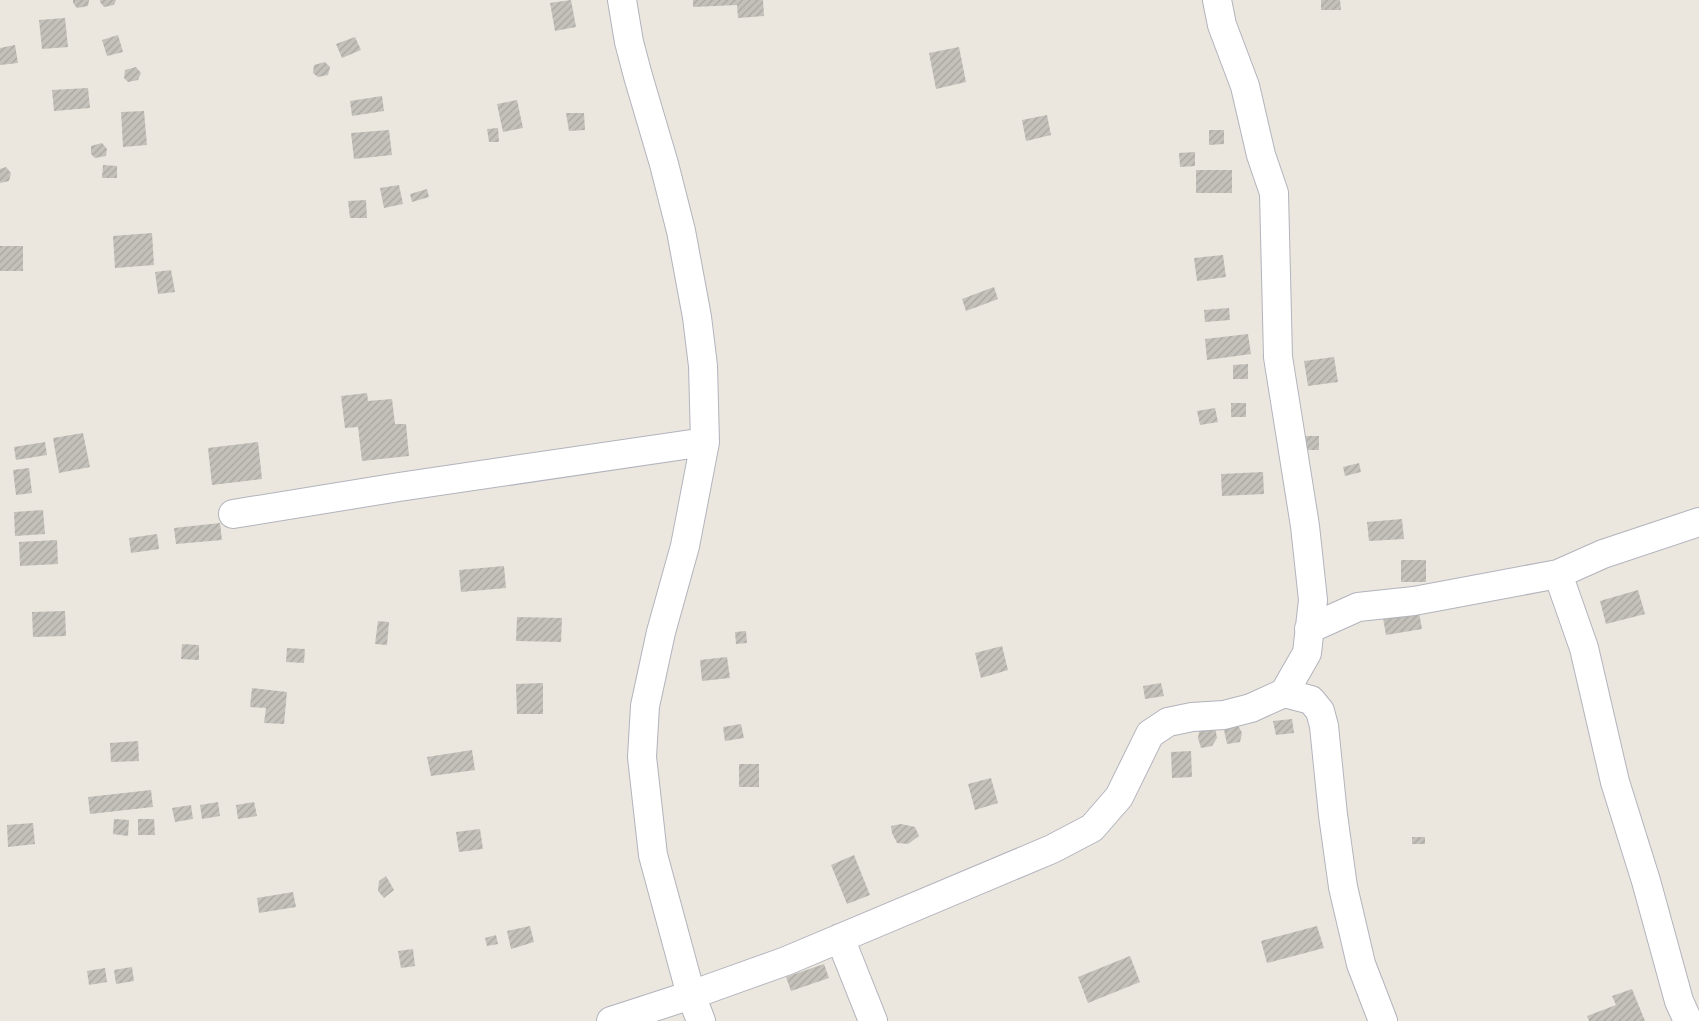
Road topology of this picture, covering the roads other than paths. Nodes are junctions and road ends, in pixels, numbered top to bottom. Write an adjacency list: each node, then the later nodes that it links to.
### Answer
1 (622, 0): 3 (street)
2 (1217, 0): 7 (street)
3 (705, 442): 4 (street); 10 (street)
4 (233, 514)
5 (1699, 522): 6 (street)
6 (1558, 574): 7 (street); 15 (street)
7 (1309, 628): 8 (street)
8 (1284, 693): 9 (street); 14 (street)
9 (840, 938): 10 (street); 13 (street)
10 (691, 995): 11 (street); 12 (street)
11 (610, 1021)
12 (700, 1021)
13 (874, 1021)
14 (1383, 1021)
15 (1688, 1021)

